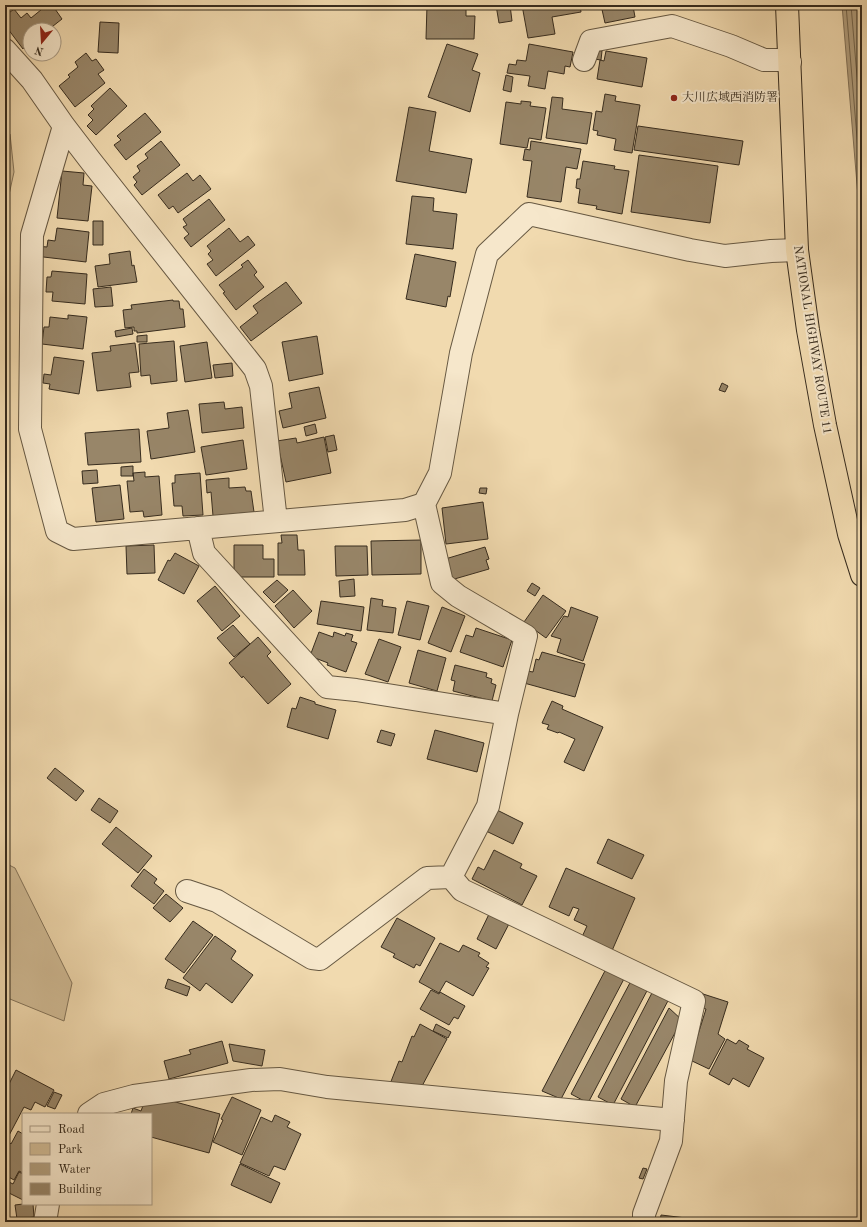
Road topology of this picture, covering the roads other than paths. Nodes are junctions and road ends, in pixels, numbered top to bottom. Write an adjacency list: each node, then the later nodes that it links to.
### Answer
1 (787, 5): 4 (highway, NATIONAL HIGHWAY ROUTE 11)
2 (5, 50): 5 (street)
3 (584, 60): 4 (street)
4 (790, 62): 6 (highway, NATIONAL HIGHWAY ROUTE 11)
5 (64, 126): 8 (street); 9 (street)
6 (797, 250): 7 (street); 10 (highway, NATIONAL HIGHWAY ROUTE 11)
7 (424, 504): 8 (street); 11 (street)
8 (276, 521): 9 (street)
9 (198, 528): 11 (street)
10 (862, 575)
11 (507, 714): 12 (street)
12 (451, 877): 13 (street); 15 (street)
13 (187, 891)
14 (90, 1113): 15 (street)
15 (673, 1120): 18 (street)
16 (48, 1205): 17 (street)
17 (45, 1222)
18 (644, 1222)

